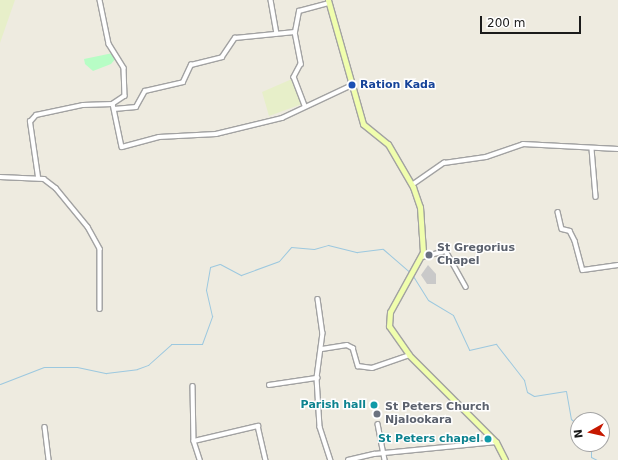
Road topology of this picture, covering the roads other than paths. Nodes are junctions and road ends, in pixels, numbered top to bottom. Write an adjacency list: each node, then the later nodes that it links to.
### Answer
1 (100, 0): 7 (street)
2 (271, 0): 5 (street)
3 (329, 1): 4 (street); 6 (street)
4 (295, 32): 5 (street); 8 (street)
5 (277, 33): 9 (street)
6 (352, 85): 8 (street); 14 (street)
7 (112, 104): 9 (street); 13 (street)
8 (305, 106): 9 (street)
9 (114, 109)
10 (592, 149): 11 (street); 14 (street); 15 (street)
11 (618, 149)
12 (0, 177): 13 (street)
13 (38, 177): 21 (street)
14 (412, 185): 17 (street)
15 (596, 197)
16 (558, 212): 18 (street)
17 (422, 258): 19 (street); 23 (street)
18 (618, 265)
19 (466, 287)
20 (318, 299): 22 (street)
21 (100, 309)
22 (322, 349): 23 (street); 24 (street)
23 (409, 355): 30 (street)
24 (317, 378): 25 (street); 35 (street)
25 (270, 385)
26 (193, 386): 29 (street)
27 (378, 424): 31 (street)
28 (45, 428): 32 (street)
29 (194, 441): 33 (street); 34 (street)
30 (496, 442): 31 (street); 38 (street)
31 (382, 453): 36 (street); 37 (street)
32 (49, 460)
33 (200, 460)
34 (266, 460)
35 (331, 460)
36 (348, 460)
37 (385, 460)
38 (505, 460)

